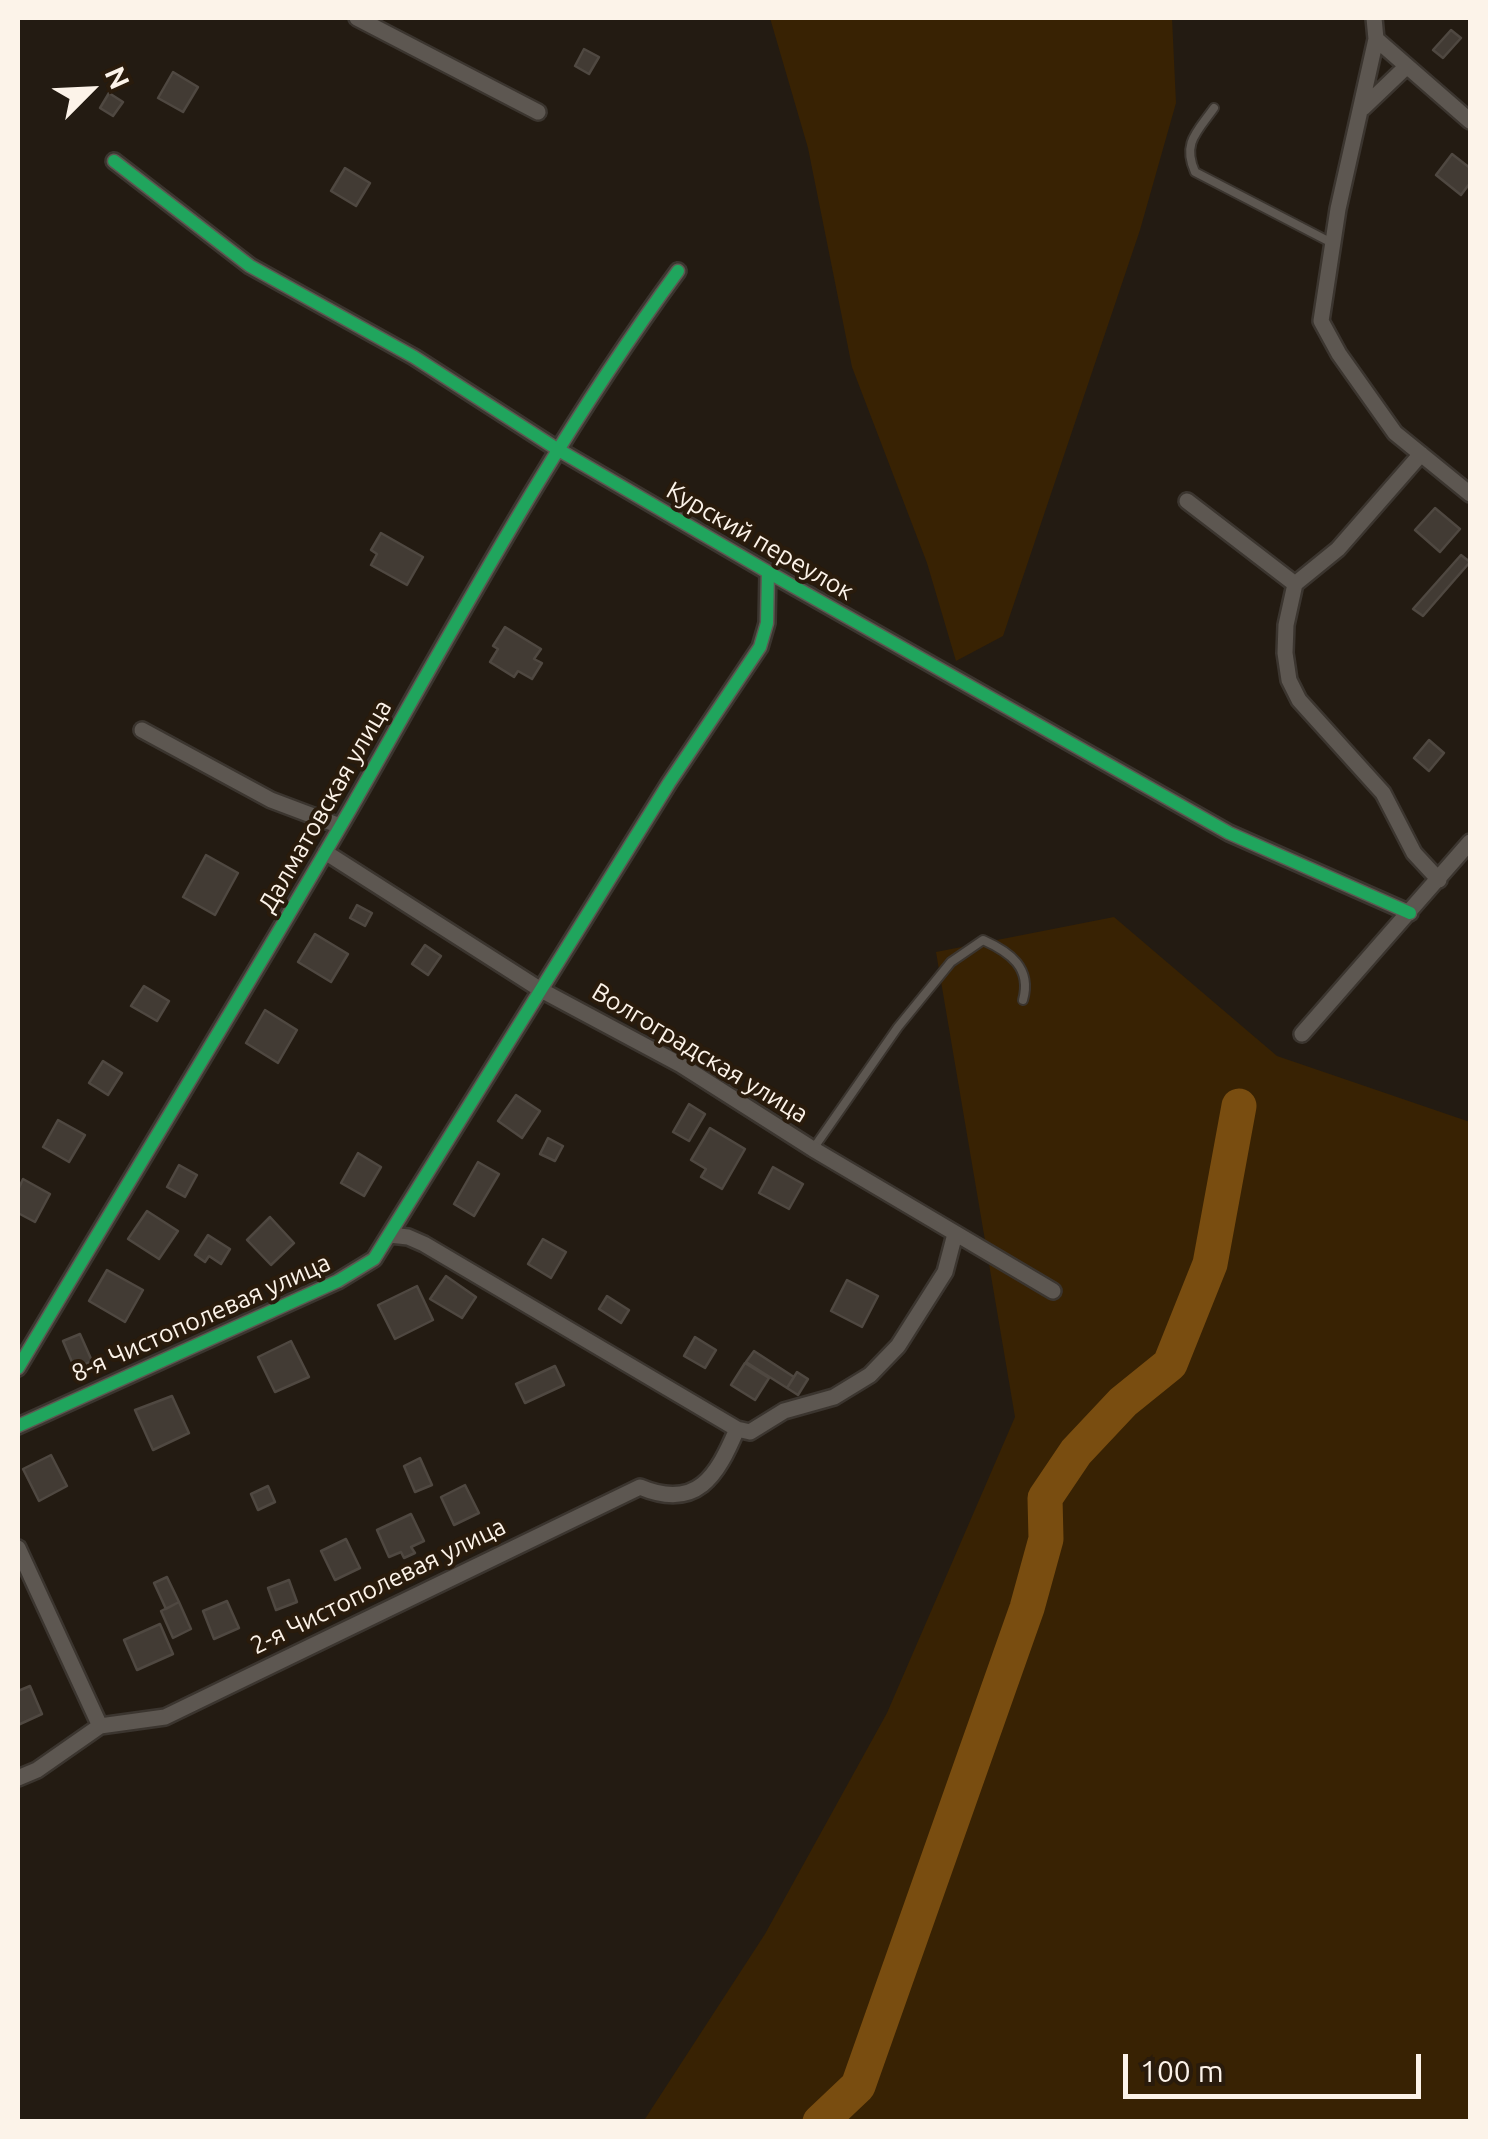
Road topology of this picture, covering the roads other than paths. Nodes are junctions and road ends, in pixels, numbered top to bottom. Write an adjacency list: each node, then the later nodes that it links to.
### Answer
1 (356, 18): 6 (street)
2 (1374, 18): 3 (street)
3 (1376, 40): 4 (street); 7 (street)
4 (1407, 66): 7 (street); 8 (street)
5 (1214, 108): 10 (lane)
6 (538, 112)
7 (1360, 112): 10 (street)
8 (1470, 121)
9 (114, 161): 12 (street, Курский переулок)
10 (1332, 243): 13 (street)
11 (678, 271): 12 (street, Далматовская улица)
12 (557, 449): 16 (street, Курский переулок); 19 (street, Далматовская улица)
13 (1420, 454): 14 (street); 17 (street)
14 (1470, 494)
15 (1187, 502): 17 (street)
16 (768, 572): 23 (street, Курский переулок); 24 (street, 8-я Чистополевая улица)
17 (1295, 584): 22 (street)
18 (142, 730): 19 (street)
19 (340, 826): 21 (street, Далматовская улица)
20 (1468, 850): 22 (street)
21 (325, 852): 24 (street, Волгоградская улица); 31 (street, Далматовская улица)
22 (1439, 880): 23 (street)
23 (1410, 913): 26 (street)
24 (541, 990): 27 (street, Волгоградская улица); 28 (street, 8-я Чистополевая улица)
25 (1023, 1000): 27 (lane)
26 (1302, 1034)
27 (813, 1149): 29 (street, Волгоградская улица)
28 (390, 1234): 32 (street, 8-я Чистополевая улица); 33 (street)
29 (956, 1234): 30 (street, Волгоградская улица); 33 (street)
30 (1053, 1291)
31 (18, 1368)
32 (18, 1426)
33 (737, 1429): 35 (street, 2-я Чистополевая улица)
34 (18, 1548): 35 (street)
35 (100, 1726): 36 (street, 2-я Чистополевая улица)
36 (18, 1778)

